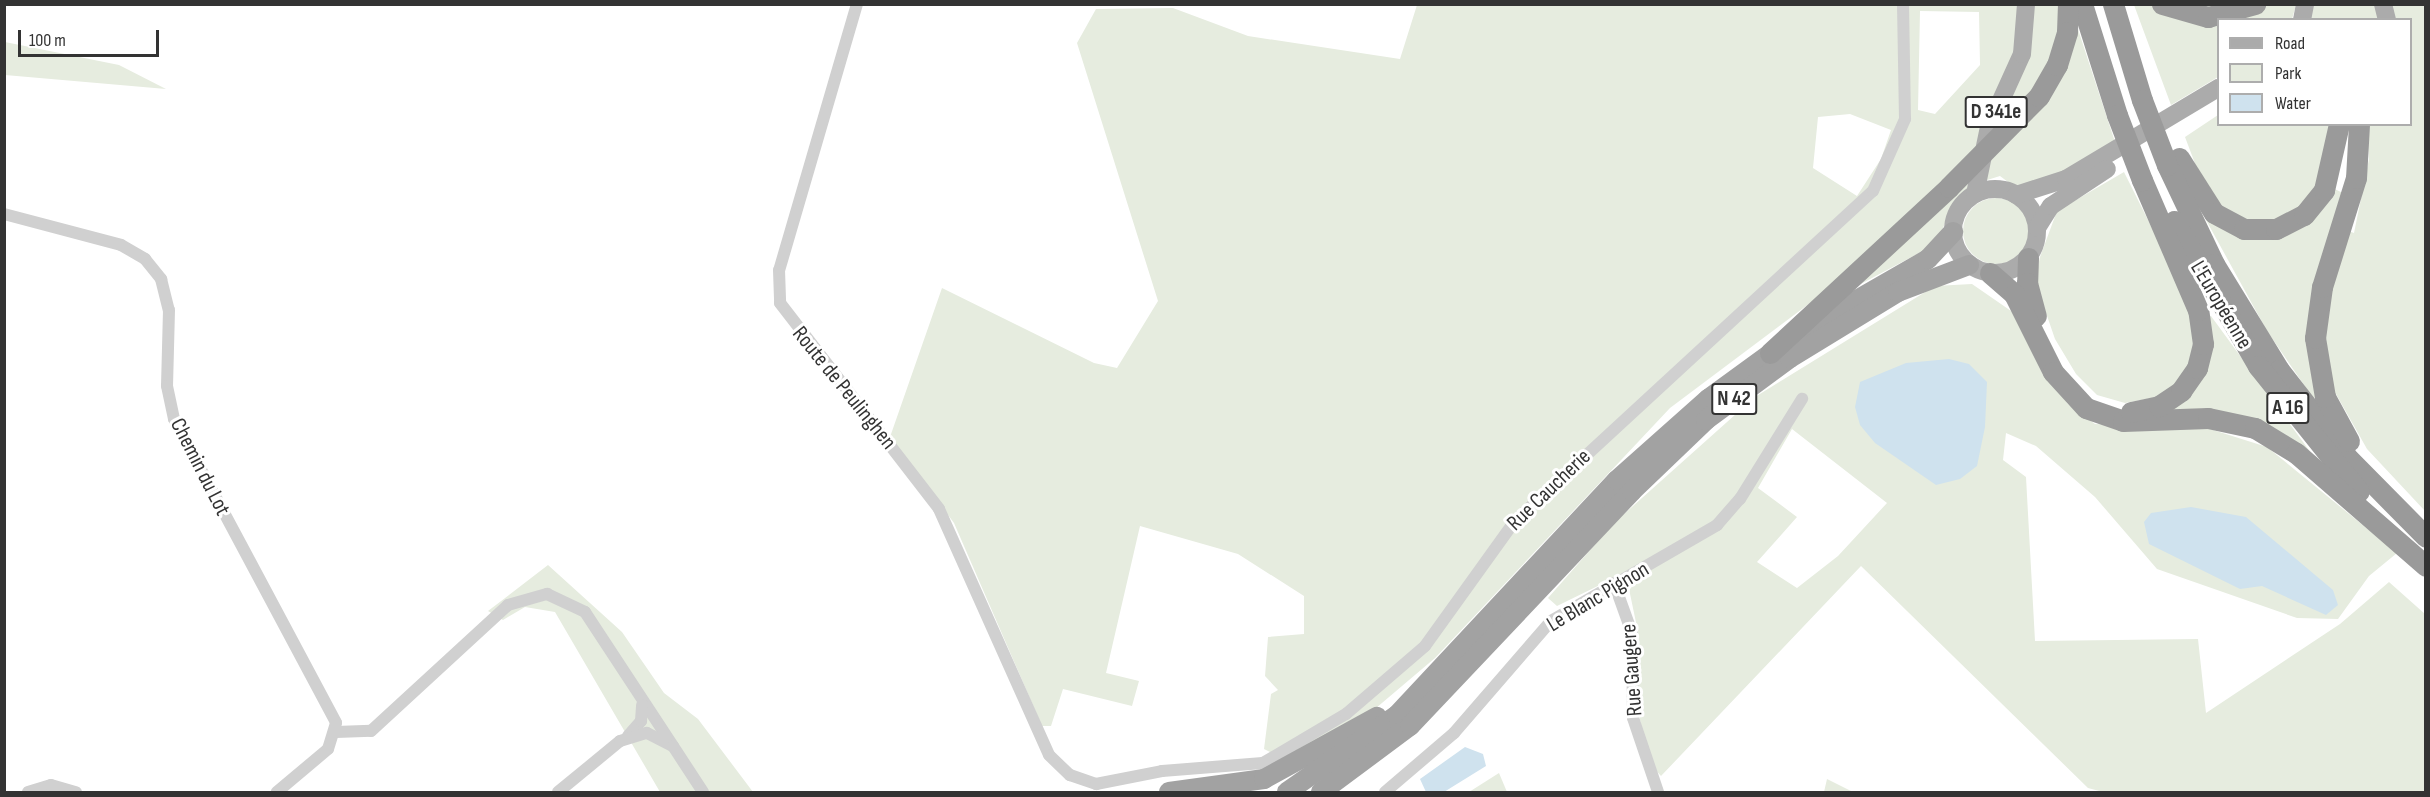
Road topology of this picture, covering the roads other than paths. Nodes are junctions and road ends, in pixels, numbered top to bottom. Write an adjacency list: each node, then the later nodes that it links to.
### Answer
1 (857, 4): 38 (street, Route de Peulinghen)
2 (1903, 4): 38 (street, Rue Caucherie)
3 (2026, 4): 16 (main road, D 341e)
4 (2068, 4): 26 (highway, bridge)
5 (2082, 4): 13 (highway)
6 (2096, 4): 13 (highway, L'Européenne / A 16)
7 (2112, 4): 13 (highway, L'Européenne / A 16)
8 (2127, 4): 13 (highway)
9 (2162, 4): 10 (highway)
10 (2255, 4)
11 (2217, 89): 18 (main road)
12 (2217, 103): 21 (main road)
13 (2135, 104): 17 (highway, L'Européenne / A 16); 17 (highway)
14 (2339, 126): 17 (highway)
15 (2359, 126): 28 (highway)
16 (1985, 156): 18 (main road, D 341e); 19 (main road, D 341e)
17 (2160, 169): 23 (highway); 29 (highway, L'Européenne / A 16); 30 (highway, L'Européenne / A 16)
18 (2011, 193): 19 (main road); 21 (main road)
19 (1975, 194): 22 (main road)
20 (4, 214): 35 (street, Chemin du Lot)
21 (2037, 228): 23 (main road)
22 (1953, 232): 24 (main road); 26 (highway, N 42)
23 (2028, 258): 25 (main road)
24 (1970, 265): 25 (main road); 33 (highway, N 42)
25 (1990, 273): 31 (highway)
26 (1770, 352): 33 (highway, N 42)
27 (1803, 399): 32 (street, Le Blanc Pignon)
28 (2426, 527)
29 (2426, 537)
30 (2426, 557)
31 (2426, 566)
32 (1614, 583): 48 (street, Le Blanc Pignon); 49 (street, Rue Gaugere)
33 (1532, 586): 44 (highway); 45 (highway, N 42); 46 (highway, N 42); 47 (highway)
34 (642, 705): 35 (street); 36 (street); 37 (street)
35 (336, 732): 41 (street)
36 (627, 737): 37 (street); 42 (street)
37 (673, 746): 43 (street)
38 (1046, 749)
39 (28, 792): 40 (street)
40 (76, 792)
41 (277, 792)
42 (558, 792)
43 (703, 792)
44 (1169, 792)
45 (1287, 792)
46 (1321, 792)
47 (1340, 792)
48 (1385, 792)
49 (1658, 792)

